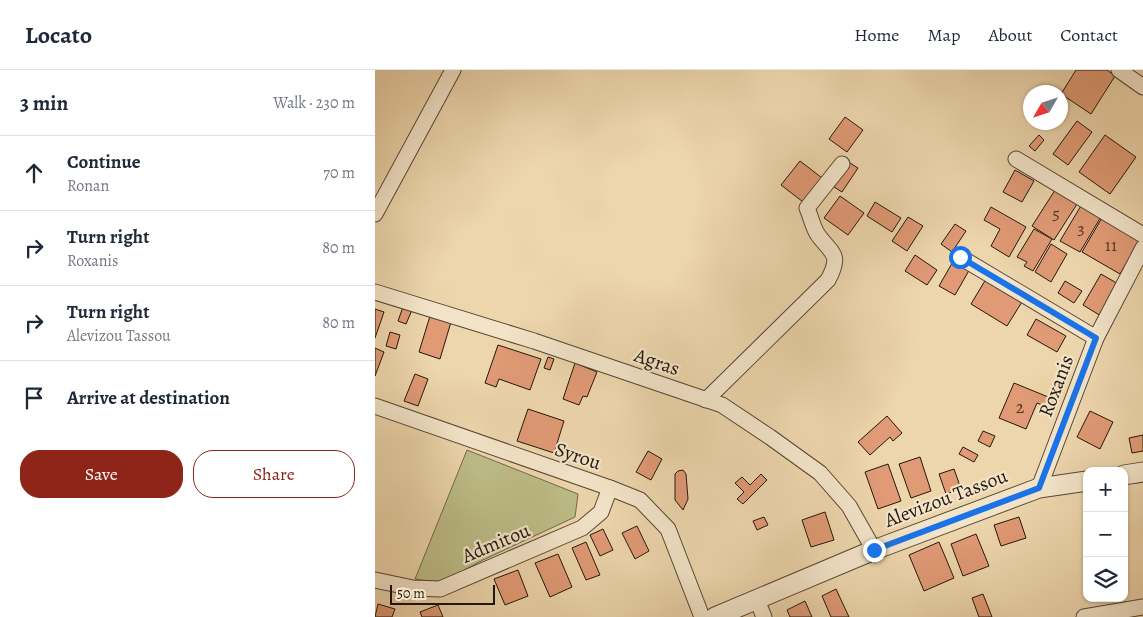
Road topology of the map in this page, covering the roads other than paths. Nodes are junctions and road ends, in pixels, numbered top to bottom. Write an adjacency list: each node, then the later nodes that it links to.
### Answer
1 (453, 70): 6 (street)
2 (1119, 70): 3 (street)
3 (1143, 87)
4 (1017, 159): 7 (street)
5 (841, 164): 12 (street)
6 (375, 214)
7 (1143, 236)
8 (1143, 248): 11 (street, Roxanis)
9 (960, 257): 11 (street)
10 (375, 292): 12 (street, Agras)
11 (1096, 338): 18 (street, Roxanis)
12 (705, 400): 19 (street, Agras)
13 (375, 406): 17 (street, Syrou)
14 (1143, 472): 15 (street)
15 (1128, 474)
16 (1083, 482): 18 (street, Alevizou Tassou)
17 (610, 488): 20 (street, Admitou); 23 (street, Syrou)
18 (1039, 488): 19 (street, Alevizou Tassou)
19 (874, 550): 22 (street, Alevizou Tassou)
20 (375, 580)
21 (1143, 607): 25 (street)
22 (760, 609): 24 (street, Alevizou Tassou)
23 (702, 617)
24 (715, 617)
25 (1084, 617)

